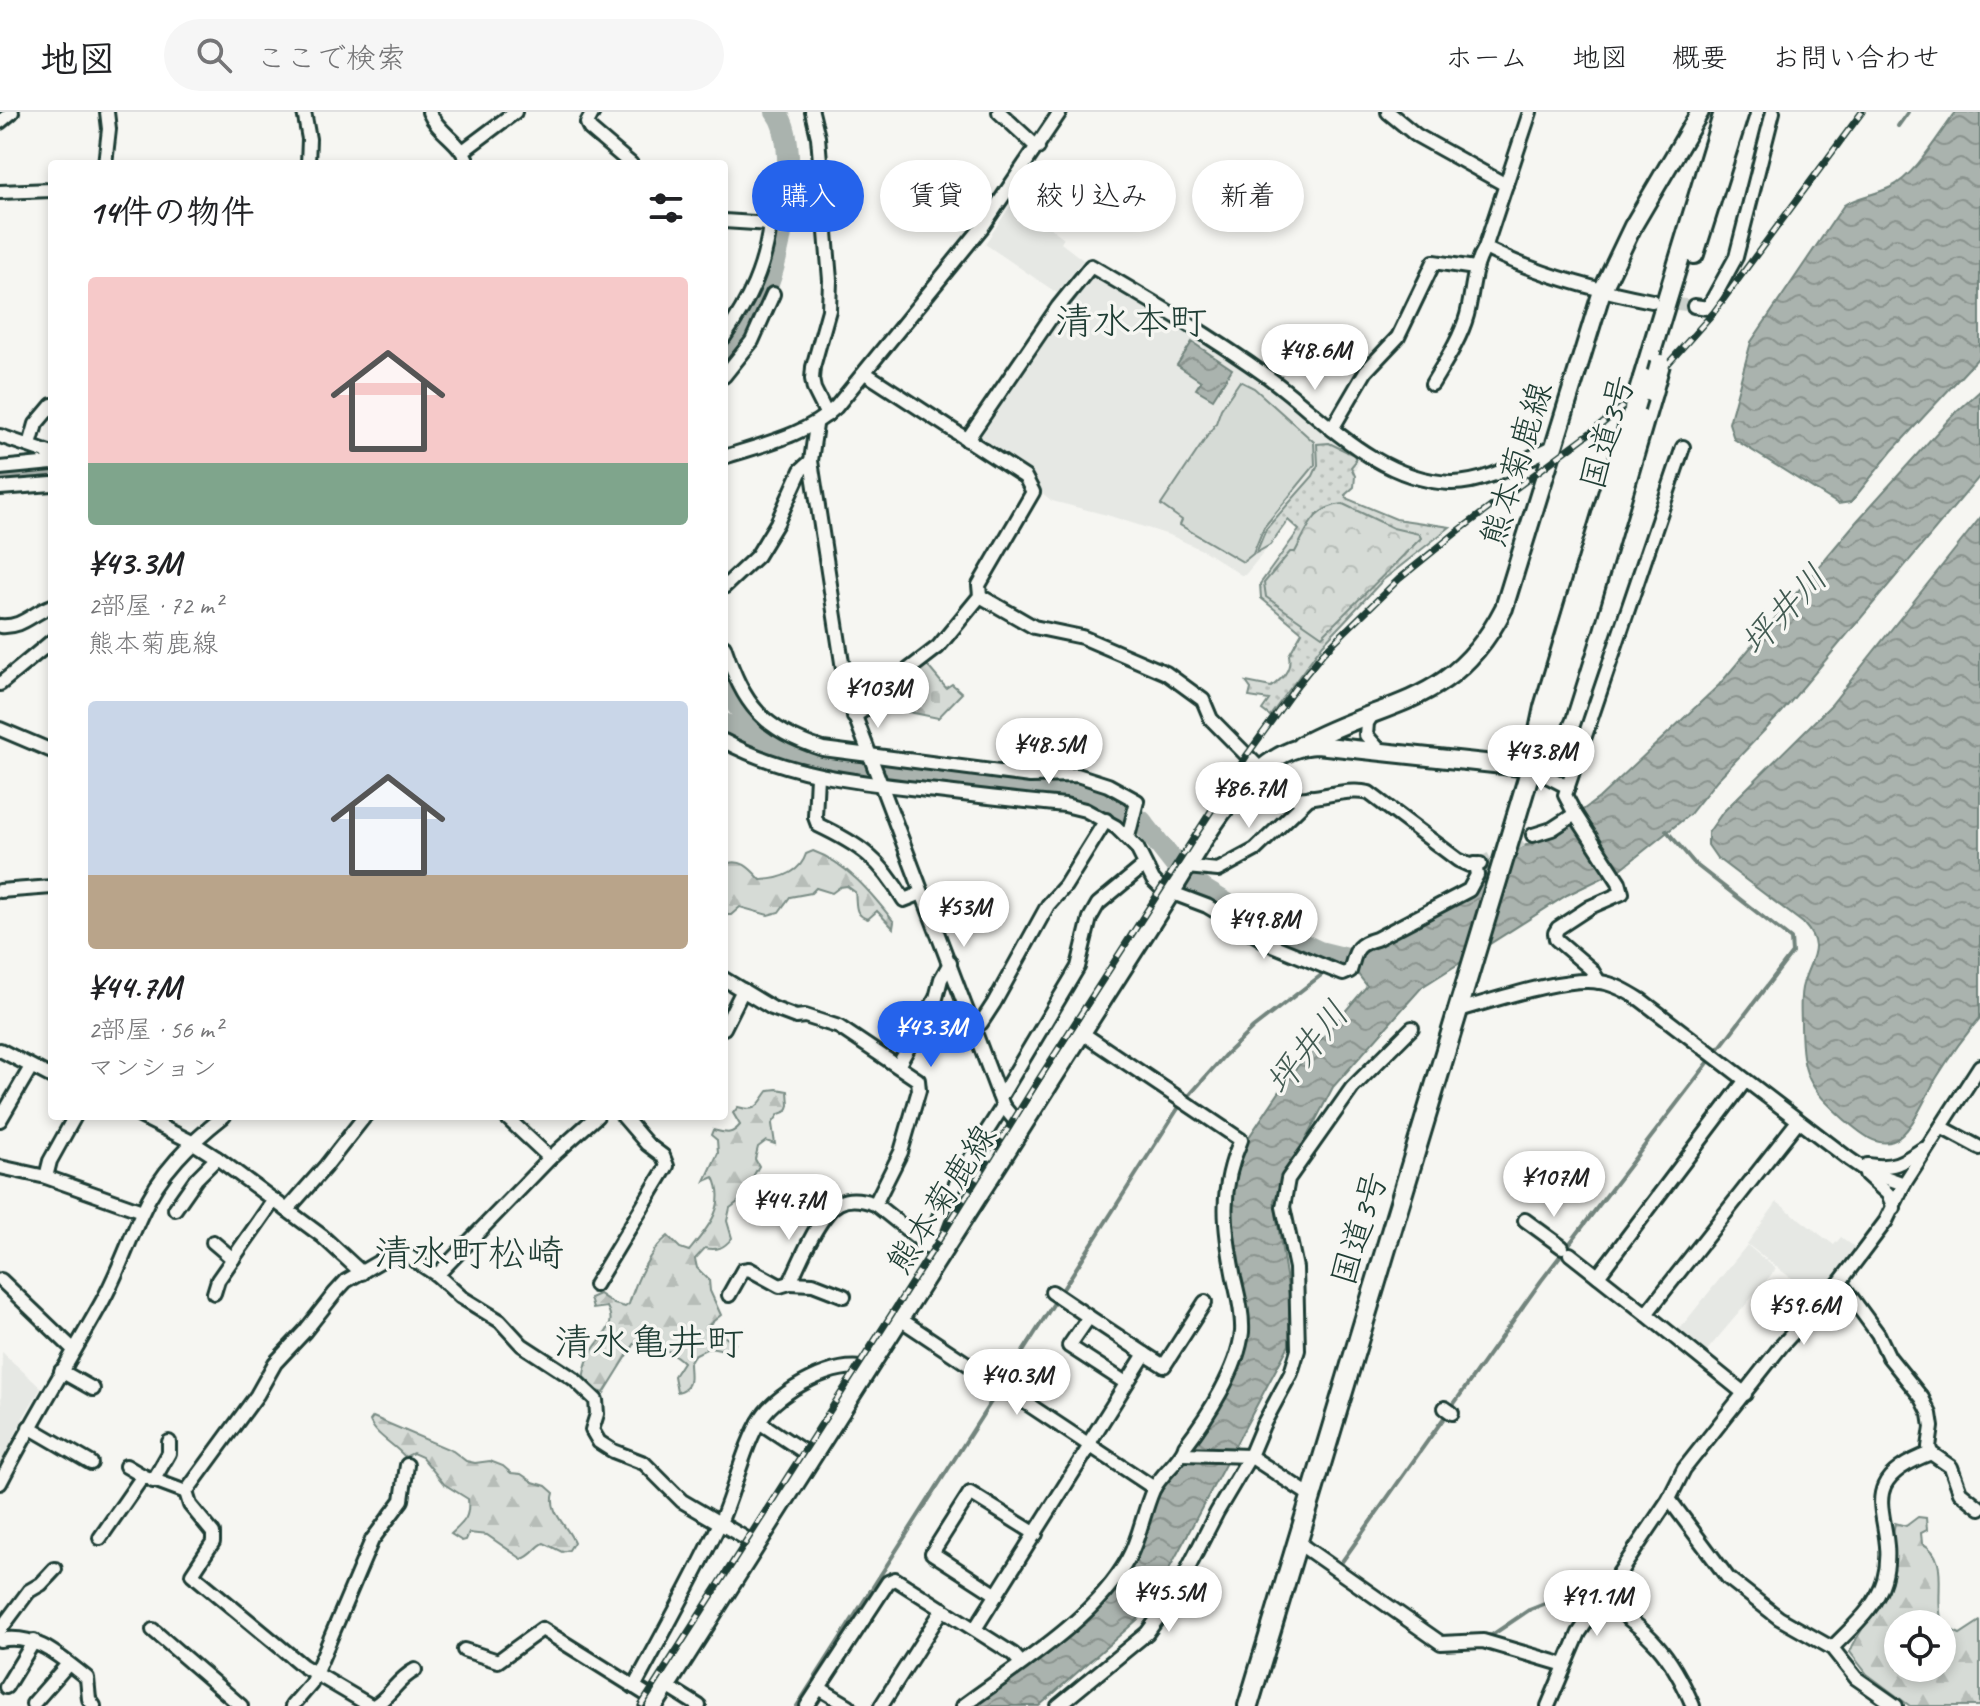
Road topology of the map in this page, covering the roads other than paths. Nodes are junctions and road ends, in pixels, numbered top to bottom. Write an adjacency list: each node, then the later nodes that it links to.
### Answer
1 (12, 112): 16 (street)
2 (107, 112): 19 (street)
3 (304, 112): 20 (street)
4 (429, 112): 18 (street)
5 (515, 112): 18 (street)
6 (812, 112): 39 (street)
7 (999, 112): 17 (street)
8 (1060, 112): 17 (street)
9 (1388, 112): 23 (street)
10 (1530, 112): 23 (street)
11 (1700, 112): 29 (main road, 熊本菊鹿線)
12 (1724, 112): 37 (highway, 国道3号)
13 (1739, 112): 37 (highway, 国道3号, bridge)
14 (1773, 112): 32 (street)
15 (586, 114): 22 (street)
16 (0, 122)
17 (1038, 148): 35 (street)
18 (463, 151): 21 (street)
19 (105, 160)
20 (308, 160)
21 (467, 160)
22 (626, 160)
23 (1506, 185): 27 (street)
24 (48, 190): 25 (street)
25 (0, 192)
26 (728, 221): 33 (street)
27 (1485, 248): 28 (street); 29 (street)
28 (1475, 268): 36 (street); 41 (street)
29 (1602, 291): 31 (street); 45 (main road, 熊本菊鹿線)
30 (773, 294): 34 (street)
31 (1652, 301)
32 (1694, 306)
33 (728, 331)
34 (728, 371)
35 (865, 373): 39 (street); 43 (street)
36 (1432, 384)
37 (1647, 386): 69 (highway, 国道3号); 69 (highway, 国道3号, bridge)
38 (48, 410): 44 (street)
39 (827, 415): 40 (street)
40 (816, 425): 48 (street); 49 (street)
41 (1332, 429): 43 (street); 45 (street)
42 (0, 436): 44 (street)
43 (967, 440): 55 (street)
44 (30, 445): 47 (street)
45 (1553, 447): 61 (main road, 熊本菊鹿線)
46 (1683, 447): 73 (street)
47 (48, 452)
48 (728, 456)
49 (811, 461): 54 (street); 62 (street)
50 (48, 463): 51 (street)
51 (0, 468)
52 (48, 484): 53 (street)
53 (0, 488)
54 (728, 583)
55 (980, 596): 62 (street); 70 (street)
56 (48, 608): 57 (street)
57 (0, 626)
58 (48, 644): 60 (street)
59 (728, 658): 68 (street)
60 (0, 684)
61 (1372, 715): 65 (main road, 熊本菊鹿線); 67 (street)
62 (854, 717): 68 (street)
63 (0, 729): 66 (street)
64 (728, 743): 71 (street)
65 (1300, 746): 67 (main road); 70 (main road, 熊本菊鹿線)
66 (48, 749)
67 (1381, 752): 69 (main road)
68 (869, 757): 72 (street); 77 (street)
69 (1531, 768): 73 (street); 89 (highway, 国道3号)
70 (1262, 769): 74 (street); 80 (main road, 熊本菊鹿線)
71 (817, 776): 72 (street); 84 (street)
72 (880, 783): 76 (street); 84 (street)
73 (1568, 787): 75 (street)
74 (1310, 797): 80 (street); 82 (street)
75 (1578, 818): 78 (street); 87 (street)
76 (1106, 820): 77 (street); 91 (street)
77 (1129, 834): 79 (street)
78 (1533, 835)
79 (1145, 865): 82 (street); 100 (street)
80 (1187, 867): 82 (main road, 熊本菊鹿線)
81 (48, 887): 83 (street)
82 (1172, 890): 93 (main road, 熊本菊鹿線)
83 (0, 891)
84 (922, 893): 85 (street)
85 (950, 963): 91 (street); 95 (street)
86 (728, 981): 88 (street)
87 (1599, 982): 89 (street); 99 (street)
88 (743, 990): 90 (street); 95 (street)
89 (1459, 1010): 169 (highway, 国道3号)
90 (728, 1020)
91 (973, 1027): 100 (street)
92 (1412, 1028): 160 (street)
93 (1082, 1033): 111 (main road, 熊本菊鹿線); 159 (street)
94 (0, 1050): 97 (street)
95 (898, 1066): 122 (street)
96 (1980, 1066): 110 (street)
97 (31, 1067): 98 (street); 101 (street)
98 (48, 1075)
99 (1745, 1081): 109 (street); 134 (street)
100 (1001, 1100): 111 (street); 129 (street)
101 (0, 1120)
102 (73, 1120): 119 (street)
103 (148, 1120): 112 (street)
104 (219, 1120): 112 (street)
105 (362, 1120): 125 (street)
106 (509, 1120): 116 (street)
107 (593, 1120): 116 (street)
108 (626, 1120): 138 (street)
109 (1798, 1121): 117 (street); 144 (street)
110 (1941, 1127): 113 (street); 114 (street)
111 (1022, 1129): 130 (main road, 熊本菊鹿線)
112 (192, 1142): 115 (street); 126 (street)
113 (1926, 1147): 117 (street); 120 (street)
114 (1980, 1148)
115 (217, 1158): 121 (street); 124 (street)
116 (550, 1158): 133 (street)
117 (1849, 1159): 120 (street); 123 (street)
118 (0, 1167): 119 (street)
119 (46, 1177): 126 (street)
120 (1904, 1184): 123 (street)
121 (274, 1200): 125 (street); 131 (street)
122 (875, 1204): 129 (street); 137 (street)
123 (1894, 1208): 136 (street)
124 (175, 1209)
125 (287, 1210): 132 (street)
126 (142, 1211): 147 (street)
127 (1525, 1220): 134 (street)
128 (213, 1242): 131 (street)
129 (926, 1247): 130 (street)
130 (940, 1256): 146 (main road, 熊本菊鹿線)
131 (233, 1259): 140 (street)
132 (362, 1273): 133 (street); 168 (street)
133 (437, 1275): 172 (street)
134 (1598, 1276): 144 (street)
135 (1, 1280): 147 (street)
136 (1840, 1282): 153 (street); 158 (street)
137 (790, 1283): 141 (street); 142 (street)
138 (595, 1285)
139 (1052, 1292): 145 (street)
140 (214, 1293)
141 (729, 1295)
142 (844, 1296)
143 (1205, 1302): 148 (street)
144 (1646, 1314): 153 (street)
145 (1089, 1317): 148 (street); 151 (street)
146 (900, 1319): 149 (main road, 熊本菊鹿線); 157 (street)
147 (74, 1350): 150 (street)
148 (1145, 1354): 151 (street)
149 (868, 1370): 154 (street); 161 (main road, 熊本菊鹿線)
150 (61, 1371): 152 (street); 155 (street)
151 (1126, 1383): 157 (street)
152 (93, 1389)
153 (1745, 1394): 170 (street)
154 (759, 1422): 161 (street); 172 (street)
155 (29, 1427): 162 (street); 166 (street)
156 (169, 1442): 165 (street)
157 (1090, 1443): 167 (street); 173 (street)
158 (1931, 1453): 171 (street); 186 (street)
159 (1187, 1454): 160 (street); 167 (street)
160 (1244, 1455): 169 (street); 208 (street)
161 (812, 1457): 176 (main road, 熊本菊鹿線)
162 (91, 1463)
163 (407, 1465): 192 (street)
164 (126, 1466): 165 (street)
165 (148, 1478): 168 (street); 174 (street)
166 (0, 1483)
167 (1154, 1488): 188 (street)
168 (186, 1492): 192 (street)
169 (1311, 1496): 175 (highway, 国道3号)
170 (1669, 1499): 179 (street); 186 (street)
171 (1980, 1508)
172 (720, 1523): 176 (street); 195 (street)
173 (1036, 1534): 178 (street); 178 (street)
174 (100, 1538)
175 (1297, 1542): 190 (street); 209 (highway, 国道3号)
176 (757, 1545): 193 (main road, 熊本菊鹿線)
177 (55, 1569): 182 (street)
178 (997, 1595): 181 (street)
179 (1601, 1598): 190 (street); 211 (street)
180 (943, 1609): 181 (street); 196 (street); 206 (street)
181 (975, 1629): 188 (street)
182 (0, 1630)
183 (153, 1630): 200 (street)
184 (0, 1640): 185 (street)
185 (34, 1641): 189 (street); 194 (street)
186 (1832, 1648): 212 (street)
187 (464, 1650): 195 (street)
188 (1021, 1663): 207 (street)
189 (68, 1664): 197 (street); 198 (street)
190 (1565, 1665): 210 (street)
191 (415, 1670): 202 (street)
192 (315, 1674): 201 (street); 202 (street)
193 (667, 1686): 199 (main road, 熊本菊鹿線); 203 (street)
194 (6, 1687)
195 (634, 1687): 199 (street)
196 (819, 1688): 204 (street); 205 (street)
197 (33, 1704)
198 (88, 1704)
199 (656, 1704)
200 (241, 1706)
201 (292, 1706)
202 (372, 1706)
203 (699, 1706)
204 (807, 1706)
205 (849, 1706)
206 (881, 1706)
207 (963, 1706)
208 (1058, 1706)
209 (1248, 1706)
210 (1548, 1706)
211 (1693, 1706)
212 (1896, 1706)

